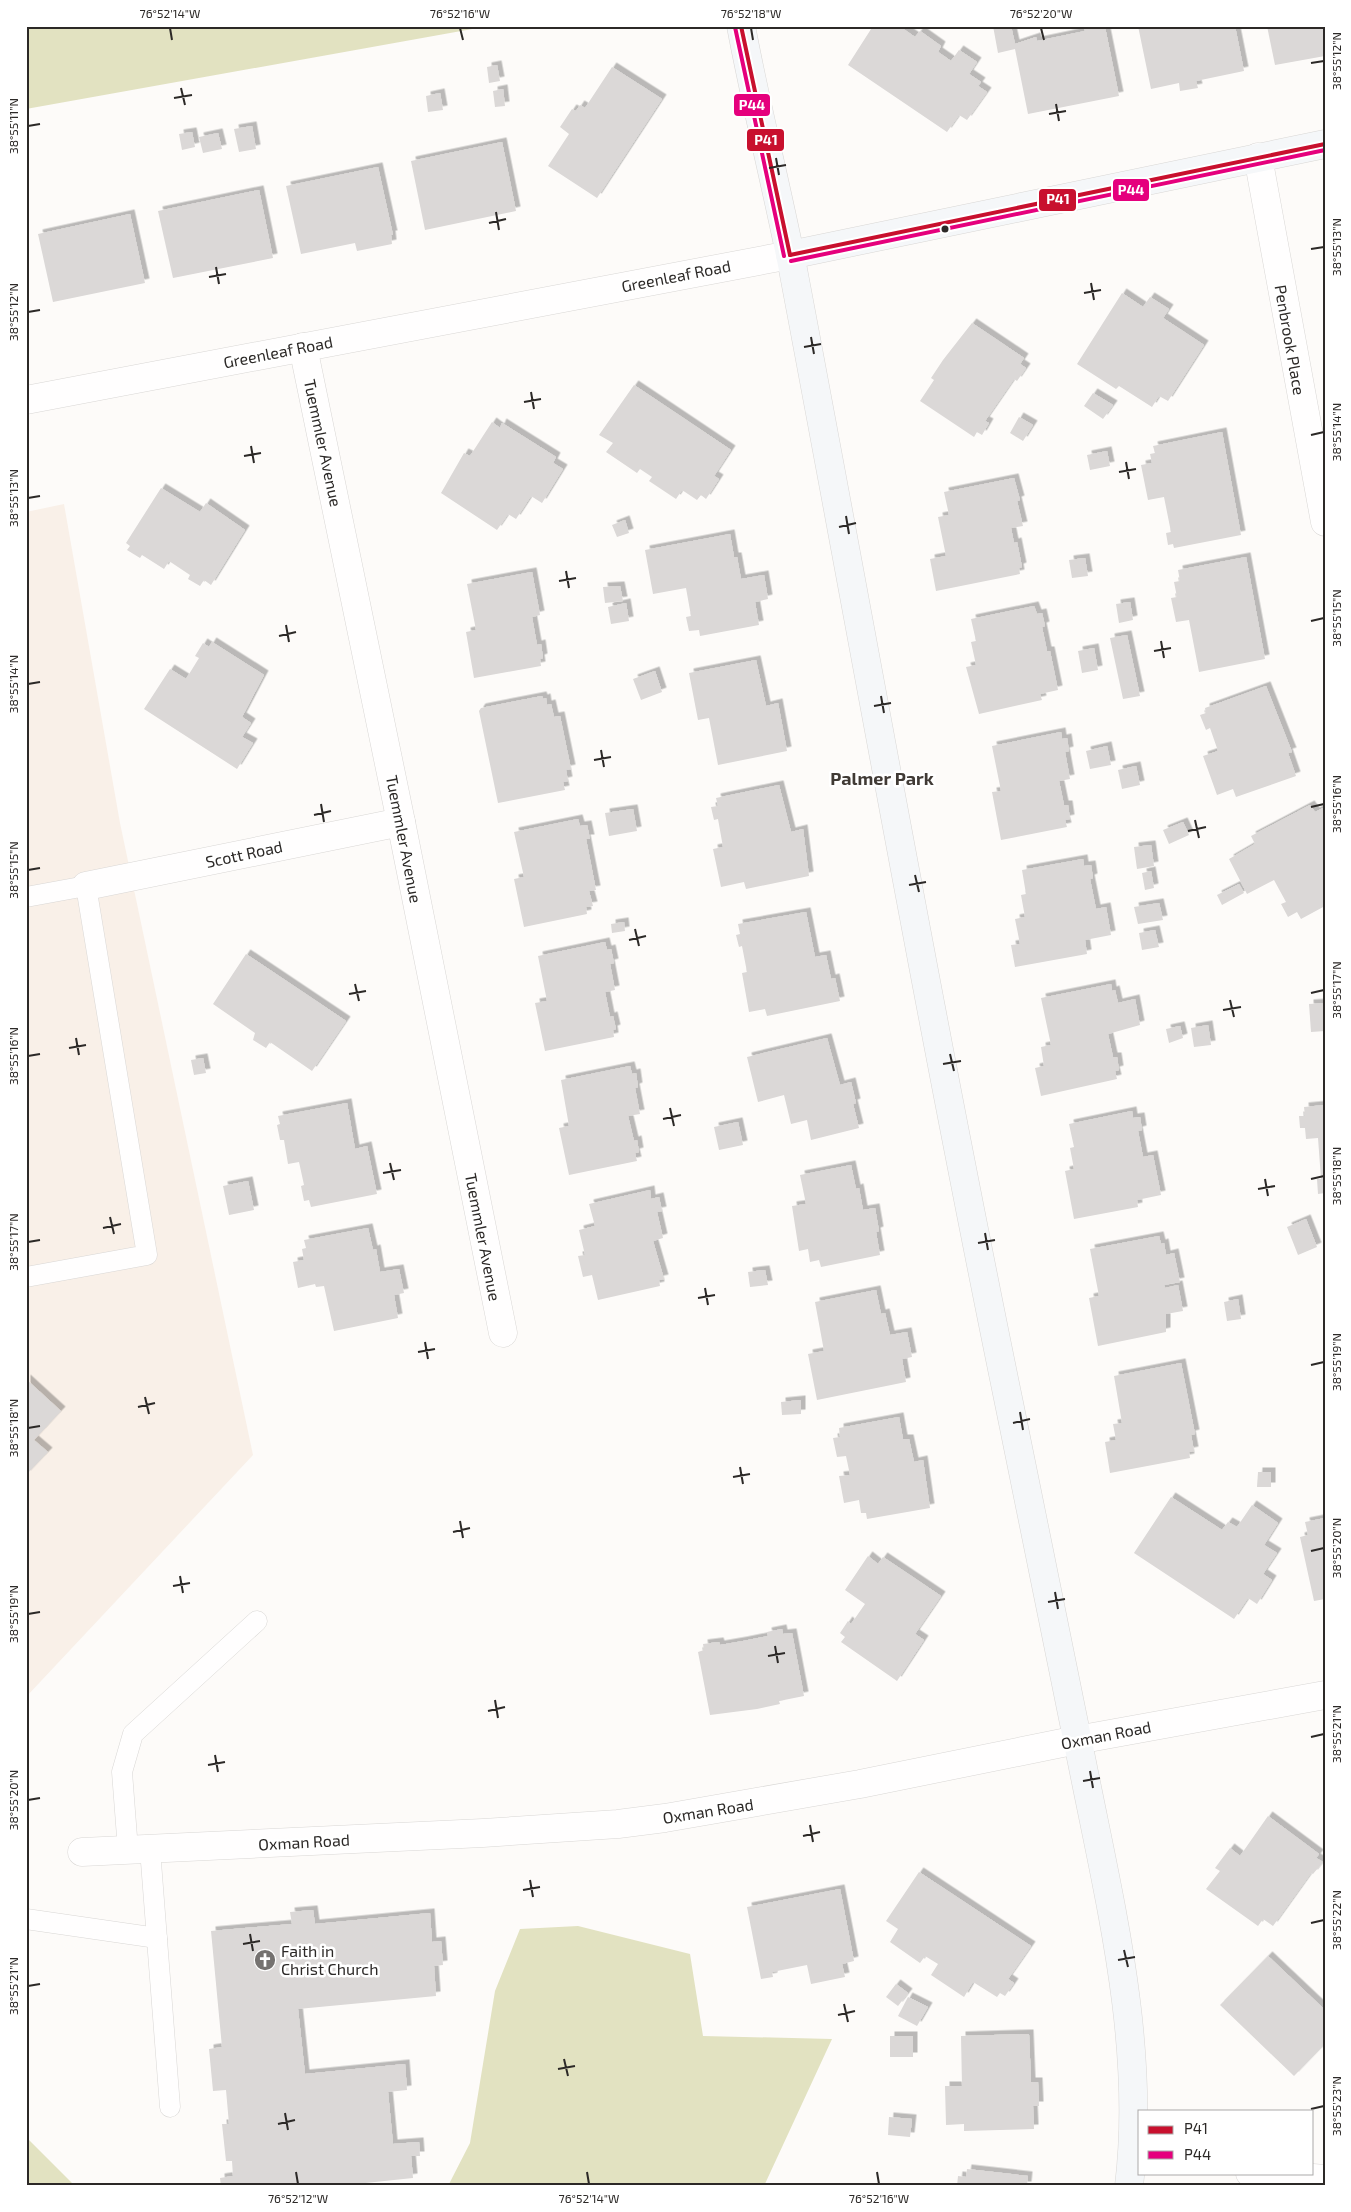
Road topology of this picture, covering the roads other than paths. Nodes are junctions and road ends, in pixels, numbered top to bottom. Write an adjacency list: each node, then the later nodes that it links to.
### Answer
1 (741, 26): 4 (street)
2 (1325, 144): 3 (street, Greenleaf Road)
3 (1258, 157): 4 (street, Greenleaf Road); 7 (street, Penbrook Place)
4 (790, 255): 5 (street, Greenleaf Road); 15 (street)
5 (303, 347): 6 (street, Greenleaf Road); 8 (street, Tuemmler Avenue)
6 (26, 400)
7 (1325, 522)
8 (401, 822): 9 (street, Scott Road); 12 (street, Tuemmler Avenue)
9 (86, 886): 10 (lane); 11 (lane)
10 (26, 897)
11 (26, 1277)
12 (502, 1333)
13 (257, 1622): 16 (lane)
14 (1325, 1695): 15 (street, Oxman Road)
15 (1078, 1740): 16 (street, Oxman Road); 21 (street)
16 (139, 1850): 17 (street, Oxman Road); 19 (lane)
17 (82, 1852)
18 (26, 1919): 19 (lane)
19 (157, 1938): 20 (lane)
20 (170, 2107)
21 (1134, 2170)
22 (1262, 2174): 23 (street)
23 (1325, 2179)

